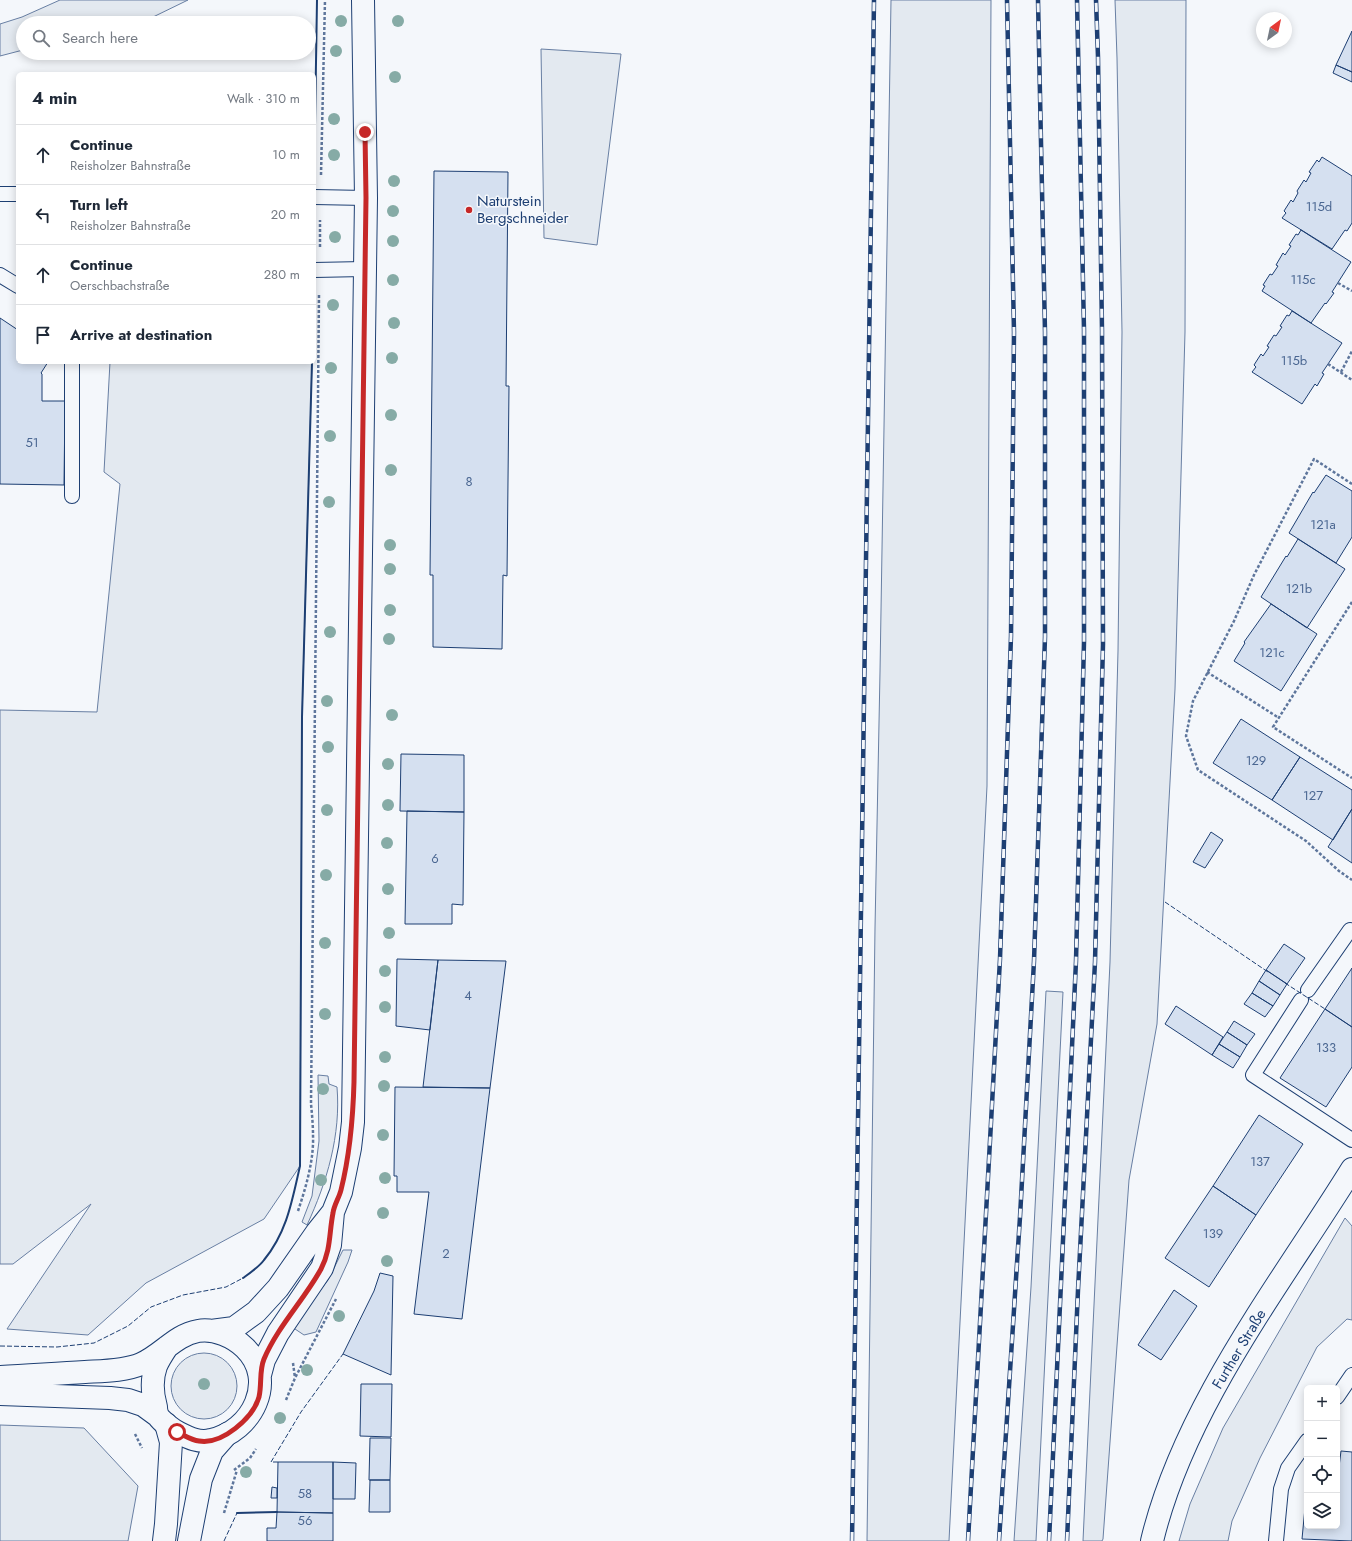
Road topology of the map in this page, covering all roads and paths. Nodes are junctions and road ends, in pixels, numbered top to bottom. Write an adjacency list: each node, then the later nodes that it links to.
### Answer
1 (325, 0): 5 (path)
2 (363, 0): 6 (main road)
3 (0, 194): 4 (lane)
4 (16, 194)
5 (317, 196): 6 (lane); 8 (path)
6 (366, 198): 7 (main road)
7 (364, 269): 8 (lane); 28 (main road)
8 (317, 270): 29 (path)
9 (0, 275): 11 (lane)
10 (1338, 283): 12 (path)
11 (16, 285)
12 (1352, 291)
13 (1352, 351): 16 (path)
14 (72, 364): 19 (lane)
15 (1328, 364): 16 (path)
16 (1341, 372): 17 (path)
17 (1352, 380)
18 (1352, 484): 21 (path)
19 (72, 496)
20 (1352, 602): 22 (path)
21 (1206, 672): 22 (path); 24 (path)
22 (1279, 718): 23 (path)
23 (1352, 778)
24 (1352, 880)
25 (1352, 931): 26 (lane)
26 (1352, 1140)
27 (1352, 1169): 46 (main road, Further Straße)
28 (333, 1212): 31 (main road); 33 (main road)
29 (296, 1216)
30 (337, 1297): 36 (path)
31 (211, 1331): 32 (main road); 33 (main road)
32 (167, 1347): 35 (main road); 39 (main road)
33 (260, 1375): 40 (main road)
34 (1352, 1375): 37 (lane)
35 (0, 1377)
36 (296, 1378)
37 (1340, 1393)
38 (0, 1394): 39 (main road)
39 (162, 1420): 40 (main road); 44 (main road)
40 (227, 1434): 45 (main road)
41 (1304, 1445): 47 (lane)
42 (237, 1469): 43 (path)
43 (222, 1519)
44 (164, 1541)
45 (189, 1541)
46 (1152, 1541)
47 (1276, 1541)

